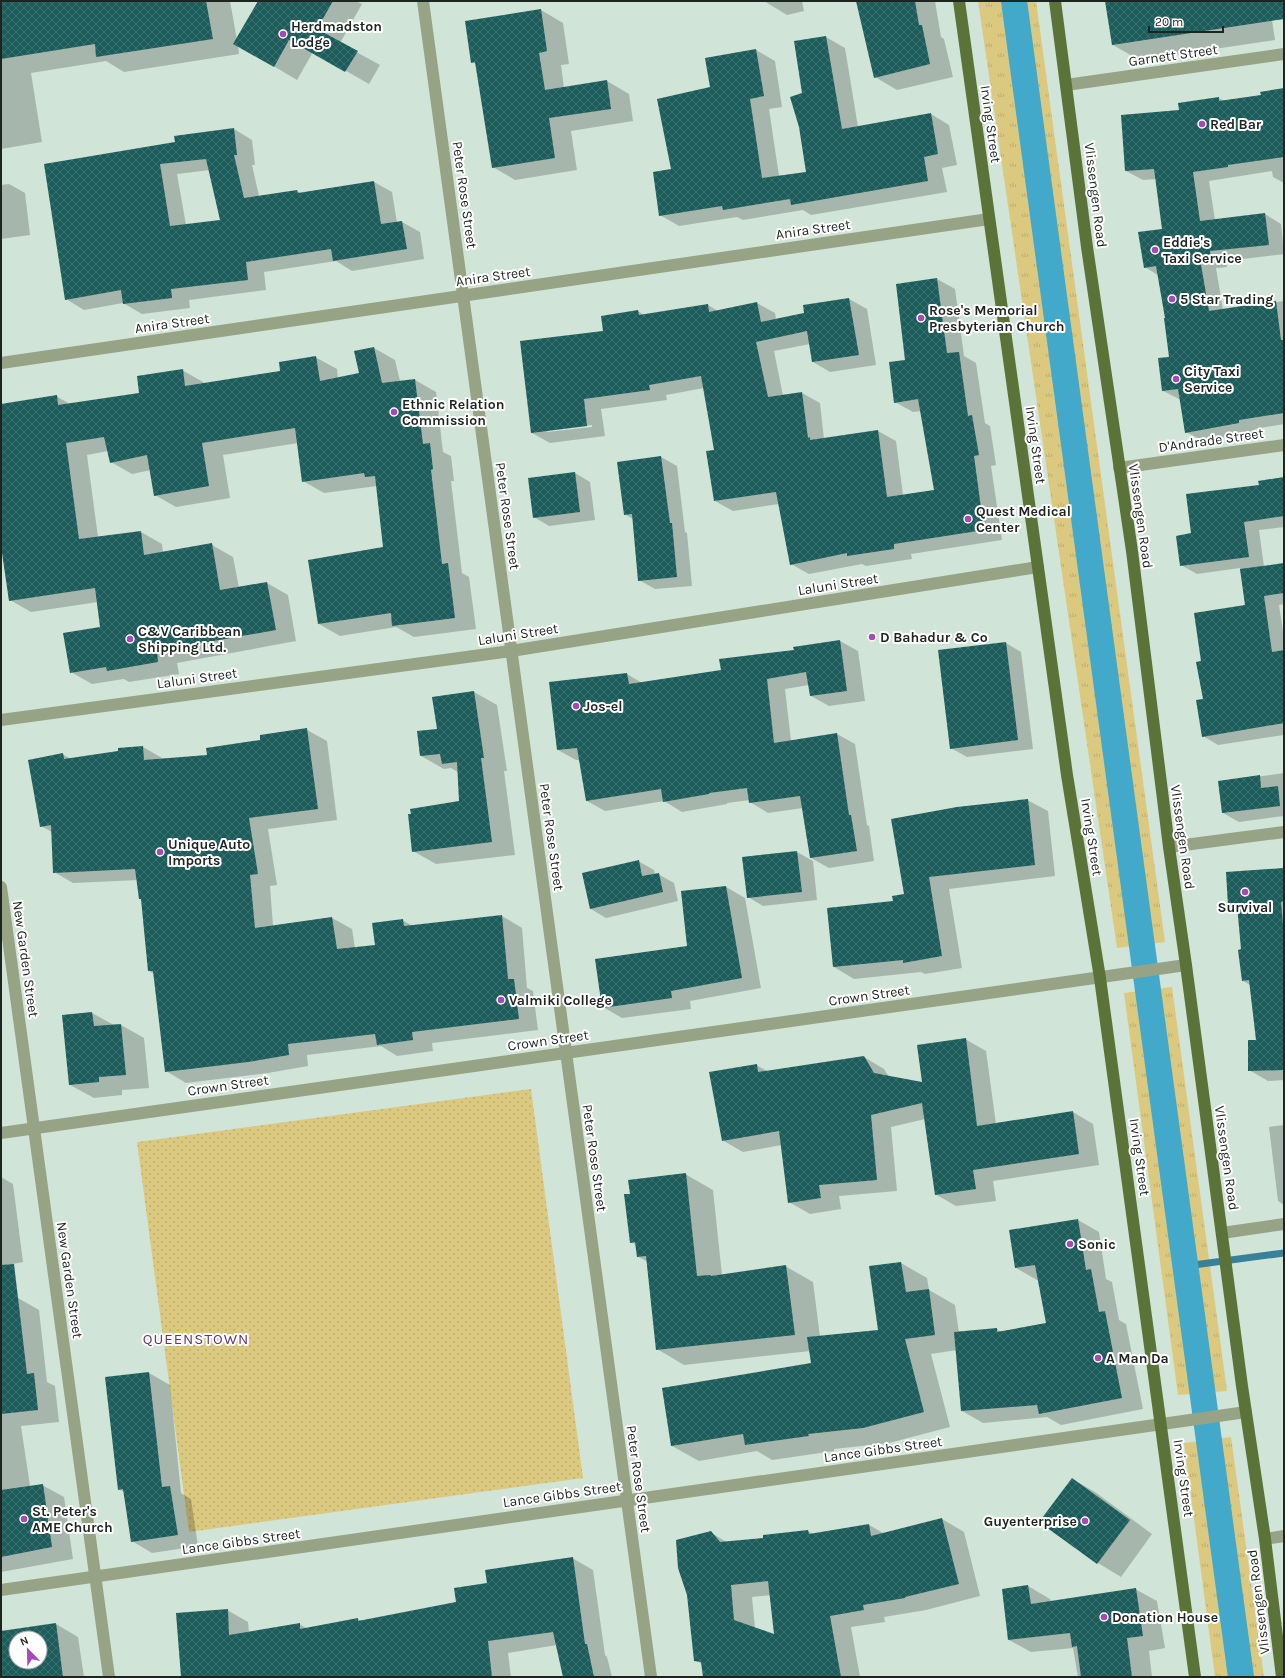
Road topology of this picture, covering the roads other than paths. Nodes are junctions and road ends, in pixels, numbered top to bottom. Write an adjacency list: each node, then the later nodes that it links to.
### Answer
1 (424, 1): 7 (street, Peter Rose Street)
2 (959, 1): 6 (main road, Irving Street)
3 (1055, 1): 5 (main road, Vlissengen Road)
4 (1284, 54): 5 (street, Garnett Street)
5 (1066, 85): 10 (main road, Vlissengen Road)
6 (989, 219): 7 (street, Anira Street); 11 (main road, Irving Street)
7 (464, 295): 8 (street, Anira Street); 12 (street, Peter Rose Street)
8 (1, 363)
9 (1284, 445): 10 (street, D'Andrade Street)
10 (1119, 468): 15 (main road, Vlissengen Road)
11 (1038, 566): 12 (street, Laluni Street); 18 (main road, Irving Street)
12 (512, 651): 13 (street, Laluni Street); 19 (street, Peter Rose Street)
13 (1, 720)
14 (1284, 832): 15 (street)
15 (1169, 848): 17 (main road, Vlissengen Road)
16 (1, 887): 20 (street, New Garden Street)
17 (1186, 964): 18 (street, Crown Street); 23 (main road, Vlissengen Road)
18 (1100, 978): 19 (street, Crown Street); 25 (main road, Irving Street)
19 (566, 1053): 20 (street, Crown Street); 26 (street, Peter Rose Street)
20 (34, 1128): 21 (street, Crown Street); 29 (street, New Garden Street)
21 (1, 1133)
22 (1284, 1224): 23 (street)
23 (1222, 1233): 24 (main road, Vlissengen Road)
24 (1246, 1412): 25 (street, Lance Gibbs Street); 28 (main road, Vlissengen Road)
25 (1162, 1424): 26 (street, Lance Gibbs Street); 33 (main road, Irving Street)
26 (626, 1500): 29 (street, Lance Gibbs Street); 32 (street, Peter Rose Street)
27 (1284, 1536): 28 (street)
28 (1265, 1539): 34 (main road, Vlissengen Road)
29 (96, 1577): 30 (street, Lance Gibbs Street); 31 (street, New Garden Street)
30 (1, 1590)
31 (109, 1677)
32 (651, 1677)
33 (1195, 1677)
34 (1282, 1677)

